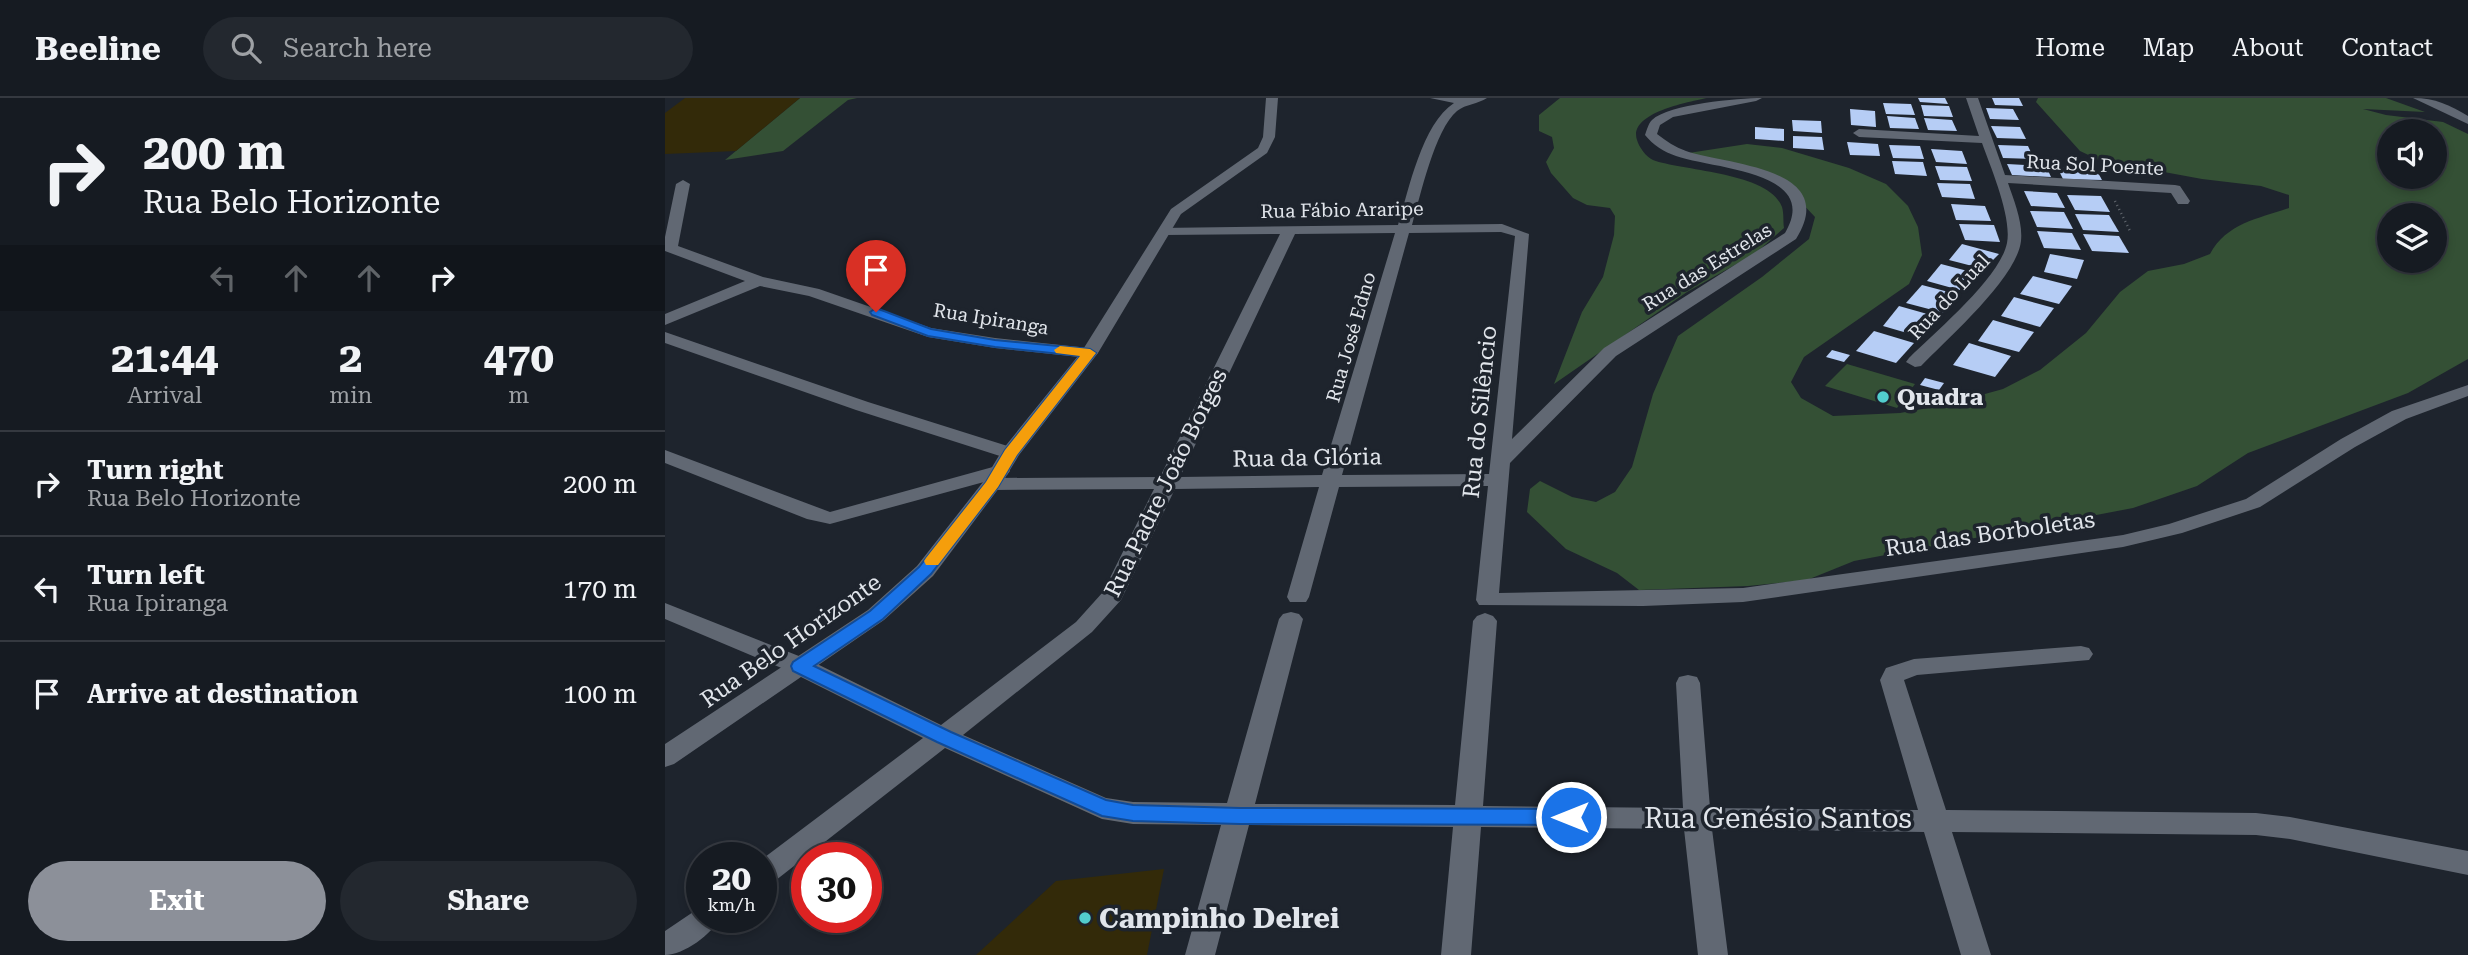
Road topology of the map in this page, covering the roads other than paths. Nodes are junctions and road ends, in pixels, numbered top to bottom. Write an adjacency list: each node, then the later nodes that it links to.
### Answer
1 (1272, 98): 17 (street, Rua Belo Horizonte)
2 (1436, 98): 6 (street)
3 (1756, 98): 28 (street, Rua das Estrelas)
4 (1972, 98): 10 (street, Rua do Lual)
5 (2419, 98): 7 (street)
6 (1473, 100): 15 (street, Rua José Edno)
7 (2440, 101): 8 (street)
8 (2468, 121)
9 (1859, 133): 10 (street)
10 (1986, 140): 11 (street, Rua do Lual)
11 (1999, 179): 13 (street, Rua Sol Poente); 24 (street, Rua do Lual)
12 (683, 184): 14 (street, Rua Ipiranga)
13 (2183, 201)
14 (672, 207): 19 (street, Rua Ipiranga)
15 (1406, 229): 16 (street, Rua Fábio Araripe); 18 (street, Rua Fábio Araripe); 29 (street, Rua José Edno)
16 (1289, 230): 17 (street, Rua Fábio Araripe); 30 (street, Rua Padre João Borges)
17 (1165, 231): 23 (street, Rua Belo Horizonte)
18 (1520, 231): 28 (street, Rua do Silêncio)
19 (668, 248): 20 (street, Rua Ipiranga)
20 (759, 281): 21 (street); 23 (street, Rua Ipiranga)
21 (665, 320)
22 (665, 338): 27 (street)
23 (1090, 353): 27 (street, Rua Belo Horizonte)
24 (1916, 362)
25 (2468, 390): 32 (street, Rua das Borboletas)
26 (665, 456): 27 (street, Rua da Glória)
27 (1001, 469): 30 (street, Rua da Glória); 34 (street, Rua Belo Horizonte)
28 (1498, 472): 29 (street, Rua da Glória); 32 (street, Rua do Silêncio)
29 (1331, 483): 30 (street, Rua da Glória); 38 (street, Rua José Edno)
30 (1167, 484): 36 (street, Rua Padre João Borges)
31 (665, 610): 34 (street, Rua Genésio Santos)
32 (1486, 610): 39 (street, Rua do Silêncio)
33 (2081, 654): 41 (street)
34 (800, 666): 36 (street, Rua Genésio Santos); 37 (street, Rua Belo Horizonte)
35 (1688, 683): 40 (street)
36 (944, 737): 38 (street, Rua Genésio Santos); 43 (street, Rua Padre João Borges)
37 (665, 757)
38 (1240, 816): 39 (street, Rua Genésio Santos); 46 (street, Rua José Edno)
39 (1470, 817): 40 (street, Rua Genésio Santos); 47 (street, Rua do Silêncio)
40 (1697, 818): 41 (street, Rua Genésio Santos); 48 (street)
41 (1935, 820): 42 (street, Rua Genésio Santos); 49 (street)
42 (2468, 863)
43 (777, 864)
44 (686, 932): 45 (street)
45 (665, 948)
46 (1200, 955)
47 (1456, 955)
48 (1713, 955)
49 (1976, 955)

